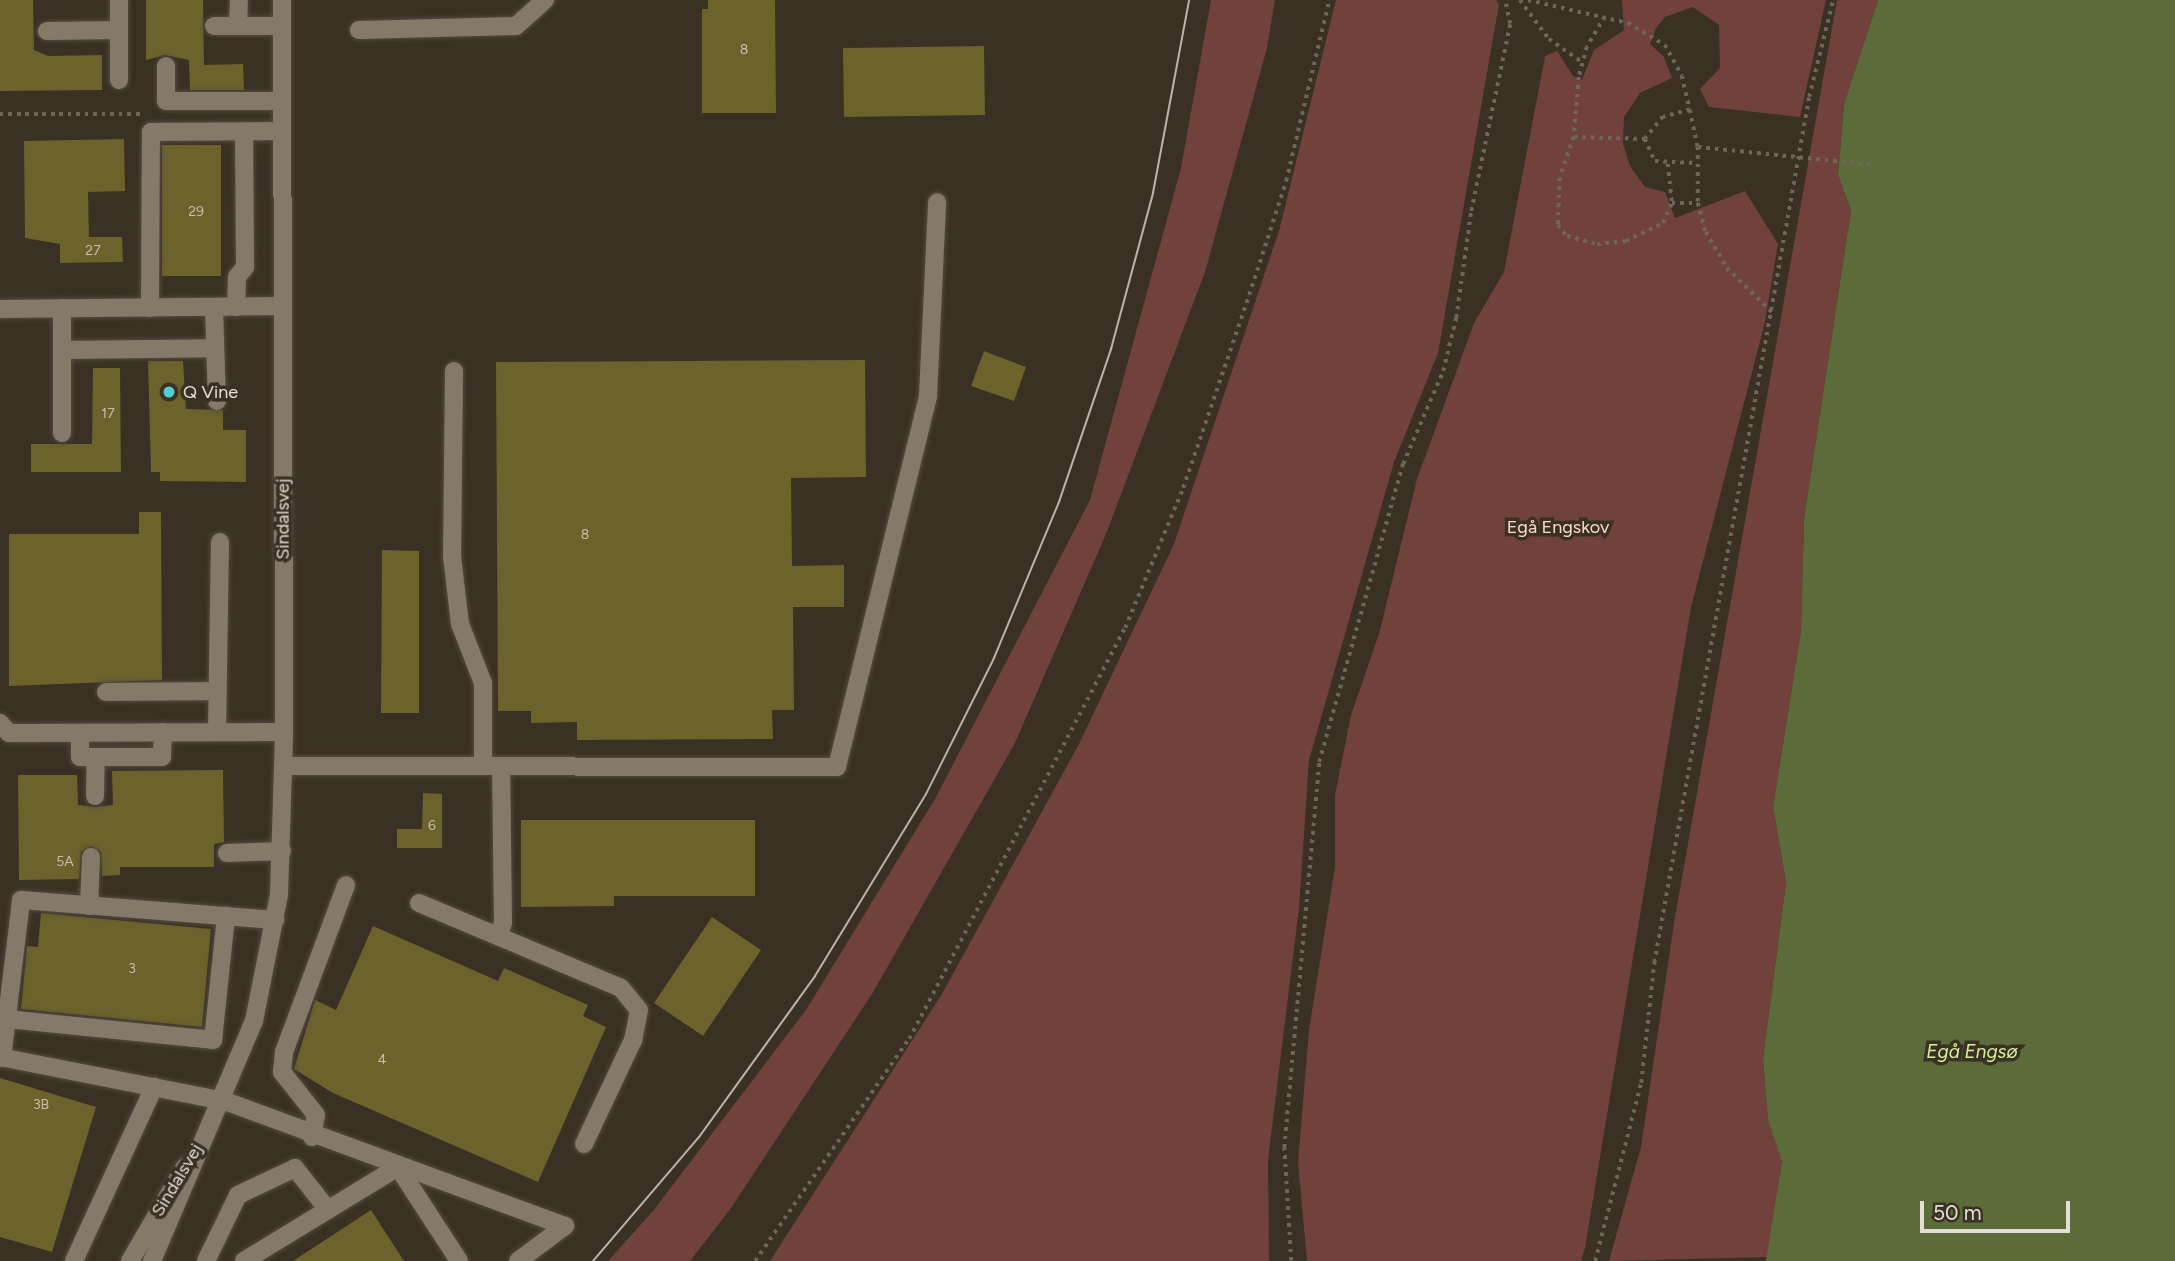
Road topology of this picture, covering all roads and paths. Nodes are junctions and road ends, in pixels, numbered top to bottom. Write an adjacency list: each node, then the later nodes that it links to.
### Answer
1 (120, 0): 14 (street)
2 (239, 0): 12 (street)
3 (282, 0): 13 (street, Sindalsvej)
4 (545, 0): 15 (street)
5 (1329, 0): 86 (path)
6 (1505, 0): 87 (path)
7 (1520, 0): 17 (path)
8 (1528, 0): 10 (path)
9 (1833, 0): 29 (path)
10 (1605, 17): 17 (path); 21 (path)
11 (214, 26): 12 (street)
12 (238, 26): 13 (street)
13 (282, 26): 20 (street, Sindalsvej)
14 (119, 30): 16 (street); 19 (street)
15 (359, 30)
16 (47, 31)
17 (1583, 62): 26 (path)
18 (166, 66): 20 (street)
19 (119, 80)
20 (282, 101): 24 (street, Sindalsvej)
21 (1690, 110): 27 (path); 28 (path)
22 (0, 114): 23 (path)
23 (148, 114)
24 (282, 131): 25 (street); 36 (street, Sindalsvej)
25 (244, 132): 38 (street); 39 (street)
26 (1574, 137): 27 (path); 34 (path)
27 (1645, 139): 31 (path)
28 (1698, 147): 29 (path); 30 (path)
29 (1800, 156): 32 (path); 42 (path)
30 (1695, 163): 31 (path); 35 (path)
31 (1668, 164): 34 (path)
32 (1875, 165)
33 (937, 202): 58 (street)
34 (1672, 203): 35 (path)
35 (1698, 203): 42 (path)
36 (283, 306): 38 (street); 54 (street, Sindalsvej)
37 (214, 307): 38 (street); 39 (street); 43 (street)
38 (236, 307)
39 (150, 308): 41 (street)
40 (0, 309): 41 (street)
41 (62, 309): 44 (street)
42 (1773, 313): 88 (path)
43 (215, 348): 44 (street); 46 (street)
44 (62, 349): 47 (street)
45 (454, 371): 58 (street)
46 (217, 401)
47 (62, 433)
48 (220, 542): 49 (street)
49 (218, 691): 50 (street); 53 (street)
50 (106, 692)
51 (5, 728): 55 (street)
52 (163, 732): 53 (street); 55 (street); 56 (street)
53 (217, 732): 54 (street)
54 (284, 732): 57 (street, Sindalsvej)
55 (80, 733): 56 (street)
56 (96, 757): 59 (street)
57 (284, 766): 58 (street); 60 (street, Sindalsvej)
58 (492, 766): 68 (street)
59 (95, 796)
60 (282, 852): 61 (street); 67 (street, Sindalsvej)
61 (227, 853)
62 (91, 857): 65 (street)
63 (346, 885): 75 (street)
64 (419, 903): 68 (street)
65 (89, 906): 66 (street); 69 (street)
66 (226, 916): 67 (street); 70 (street)
67 (275, 920): 71 (street, Sindalsvej)
68 (498, 936): 76 (street)
69 (6, 1019): 70 (street); 72 (street)
70 (213, 1040): 71 (street)
71 (243, 1054): 74 (street, Sindalsvej)
72 (1, 1058): 73 (street)
73 (154, 1087): 74 (street); 79 (street)
74 (225, 1101): 75 (street); 80 (street, Sindalsvej); 81 (street, Sindalsvej)
75 (312, 1137): 77 (street)
76 (584, 1144)
77 (398, 1167): 78 (street); 84 (street); 85 (street)
78 (328, 1210): 82 (street); 83 (street)
79 (74, 1261)
80 (131, 1261)
81 (152, 1261)
82 (206, 1261)
83 (244, 1261)
84 (459, 1261)
85 (517, 1261)
86 (755, 1261)
87 (1291, 1261)
88 (1595, 1261)

